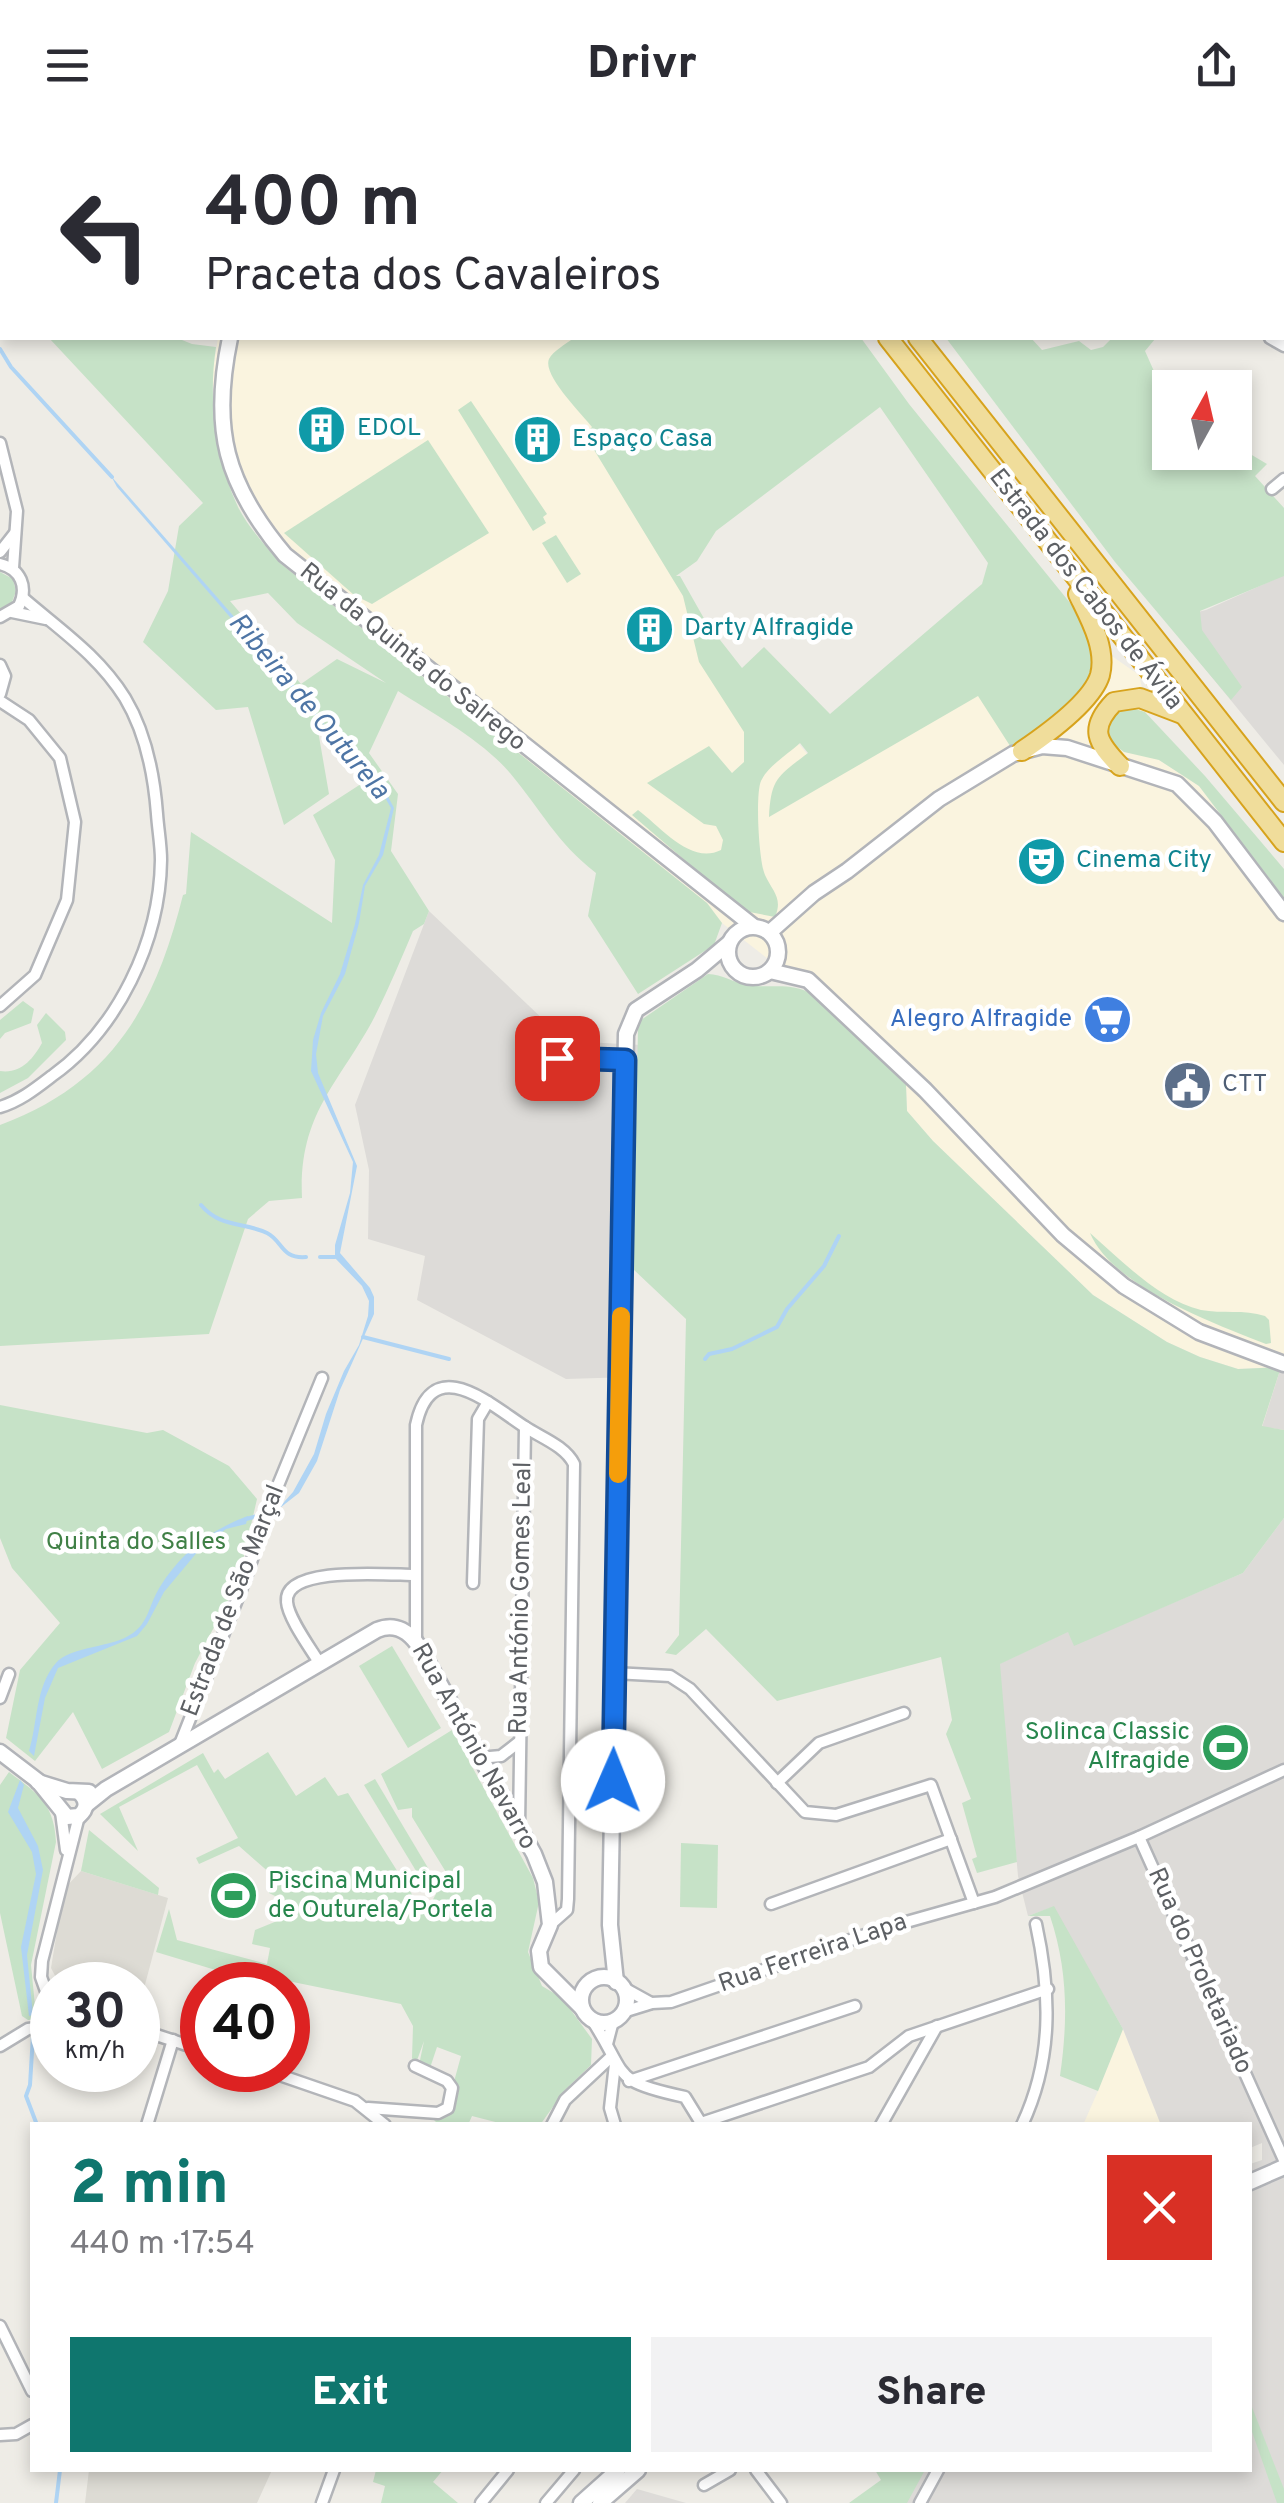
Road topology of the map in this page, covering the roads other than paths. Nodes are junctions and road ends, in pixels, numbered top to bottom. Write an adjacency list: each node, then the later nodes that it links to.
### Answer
1 (230, 340): 22 (street, Rua da Quinta do Salrego)
2 (890, 340): 9 (highway, Estrada dos Cabos de Ávila)
3 (920, 340): 20 (highway, Estrada dos Cabos de Ávila)
4 (0, 444): 7 (street)
5 (1284, 479): 6 (street)
6 (1272, 490)
7 (15, 532): 8 (street); 11 (street)
8 (0, 552)
9 (1062, 562): 17 (highway, Estrada dos Cabos de Ávila); 18 (highway)
10 (0, 564): 11 (street)
11 (12, 568): 12 (street)
12 (22, 598): 13 (street); 14 (street)
13 (6, 614): 14 (street)
14 (47, 619): 33 (street)
15 (0, 665): 16 (street)
16 (0, 698): 30 (street)
17 (1183, 714): 19 (highway); 21 (highway, Estrada dos Cabos de Ávila)
18 (1022, 751): 19 (street); 25 (street)
19 (1120, 766): 23 (street)
20 (1281, 796)
21 (1284, 842)
22 (724, 906): 24 (street, Rua da Quinta do Salrego); 26 (street)
23 (1284, 913)
24 (752, 926): 25 (street); 26 (street)
25 (770, 932): 29 (street)
26 (732, 939): 27 (street); 28 (street)
27 (697, 970): 28 (street); 32 (street)
28 (735, 970): 29 (street)
29 (770, 971): 34 (street)
30 (0, 1006)
31 (557, 1058): 32 (street)
32 (625, 1060): 42 (street)
33 (0, 1107)
34 (1284, 1364)
35 (322, 1378): 47 (street, Estrada de São Marçal)
36 (488, 1402): 37 (street); 38 (street); 39 (street)
37 (525, 1427): 46 (street, Rua António Gomes Leal); 62 (street)
38 (414, 1575): 40 (street); 41 (street)
39 (473, 1584)
40 (416, 1641): 41 (street, Rua António Navarro); 49 (street, Rua António Navarro)
41 (320, 1664): 47 (street, Rua António Navarro)
42 (614, 1673): 52 (street); 63 (street)
43 (9, 1674): 44 (street)
44 (0, 1698)
45 (904, 1713): 52 (street)
46 (520, 1741): 49 (street); 55 (street, Rua António Gomes Leal)
47 (180, 1744): 53 (street, Estrada de São Marçal)
48 (0, 1752): 51 (street)
49 (479, 1758): 55 (street, Rua António Navarro)
50 (1284, 1770): 56 (street, Rua Ferreira Lapa)
51 (38, 1782): 53 (street); 54 (street)
52 (777, 1783): 57 (street)
53 (78, 1801): 54 (street); 54 (street); 58 (street)
54 (60, 1810): 58 (street)
55 (519, 1830): 62 (street, Rua António Navarro)
56 (1139, 1837): 59 (street, Rua Ferreira Lapa); 93 (street, Rua do Proletariado)
57 (951, 1838): 59 (street); 60 (street)
58 (65, 1862): 64 (street)
59 (974, 1903): 69 (street, Rua Ferreira Lapa)
60 (771, 1904)
61 (1036, 1924): 68 (street)
62 (550, 1925): 67 (street, Rua António Navarro)
63 (611, 1937): 65 (street); 66 (street)
64 (44, 1962)
65 (591, 1983): 66 (street); 67 (street); 71 (street)
66 (619, 1984): 69 (street); 72 (street)
67 (564, 1987): 71 (street, Rua António Navarro)
68 (1048, 1989): 73 (street); 92 (street)
69 (652, 2003): 72 (street, Rua Ferreira Lapa)
70 (855, 2006): 82 (street)
71 (587, 2014): 72 (street); 78 (street)
72 (618, 2016): 78 (street)
73 (938, 2025): 90 (street); 91 (street)
74 (30, 2029): 79 (street)
75 (160, 2036): 76 (street)
76 (173, 2040): 77 (street); 85 (street)
77 (180, 2042)
78 (607, 2044): 80 (street)
79 (0, 2046)
80 (613, 2061): 82 (street); 87 (street); 88 (street)
81 (415, 2066): 84 (street)
82 (629, 2081): 89 (street)
83 (310, 2084): 84 (street)
84 (368, 2108): 86 (street)
85 (147, 2122)
86 (382, 2122)
87 (554, 2122)
88 (613, 2122)
89 (700, 2122)
90 (704, 2122)
91 (883, 2122)
92 (1023, 2122)
93 (1284, 2163): 94 (street)
94 (1252, 2181)
95 (0, 2326): 96 (street)
96 (30, 2387)
97 (30, 2426): 98 (street)
98 (0, 2435)
99 (333, 2472): 108 (street)
100 (506, 2472): 109 (street)
101 (572, 2472): 110 (street)
102 (616, 2472): 111 (street)
103 (636, 2472): 112 (street)
104 (727, 2472): 107 (street)
105 (758, 2472): 113 (street)
106 (937, 2472): 114 (street)
107 (704, 2486)
108 (322, 2503)
109 (481, 2503)
110 (546, 2503)
111 (581, 2503)
112 (600, 2503)
113 (781, 2503)
114 (920, 2503)

